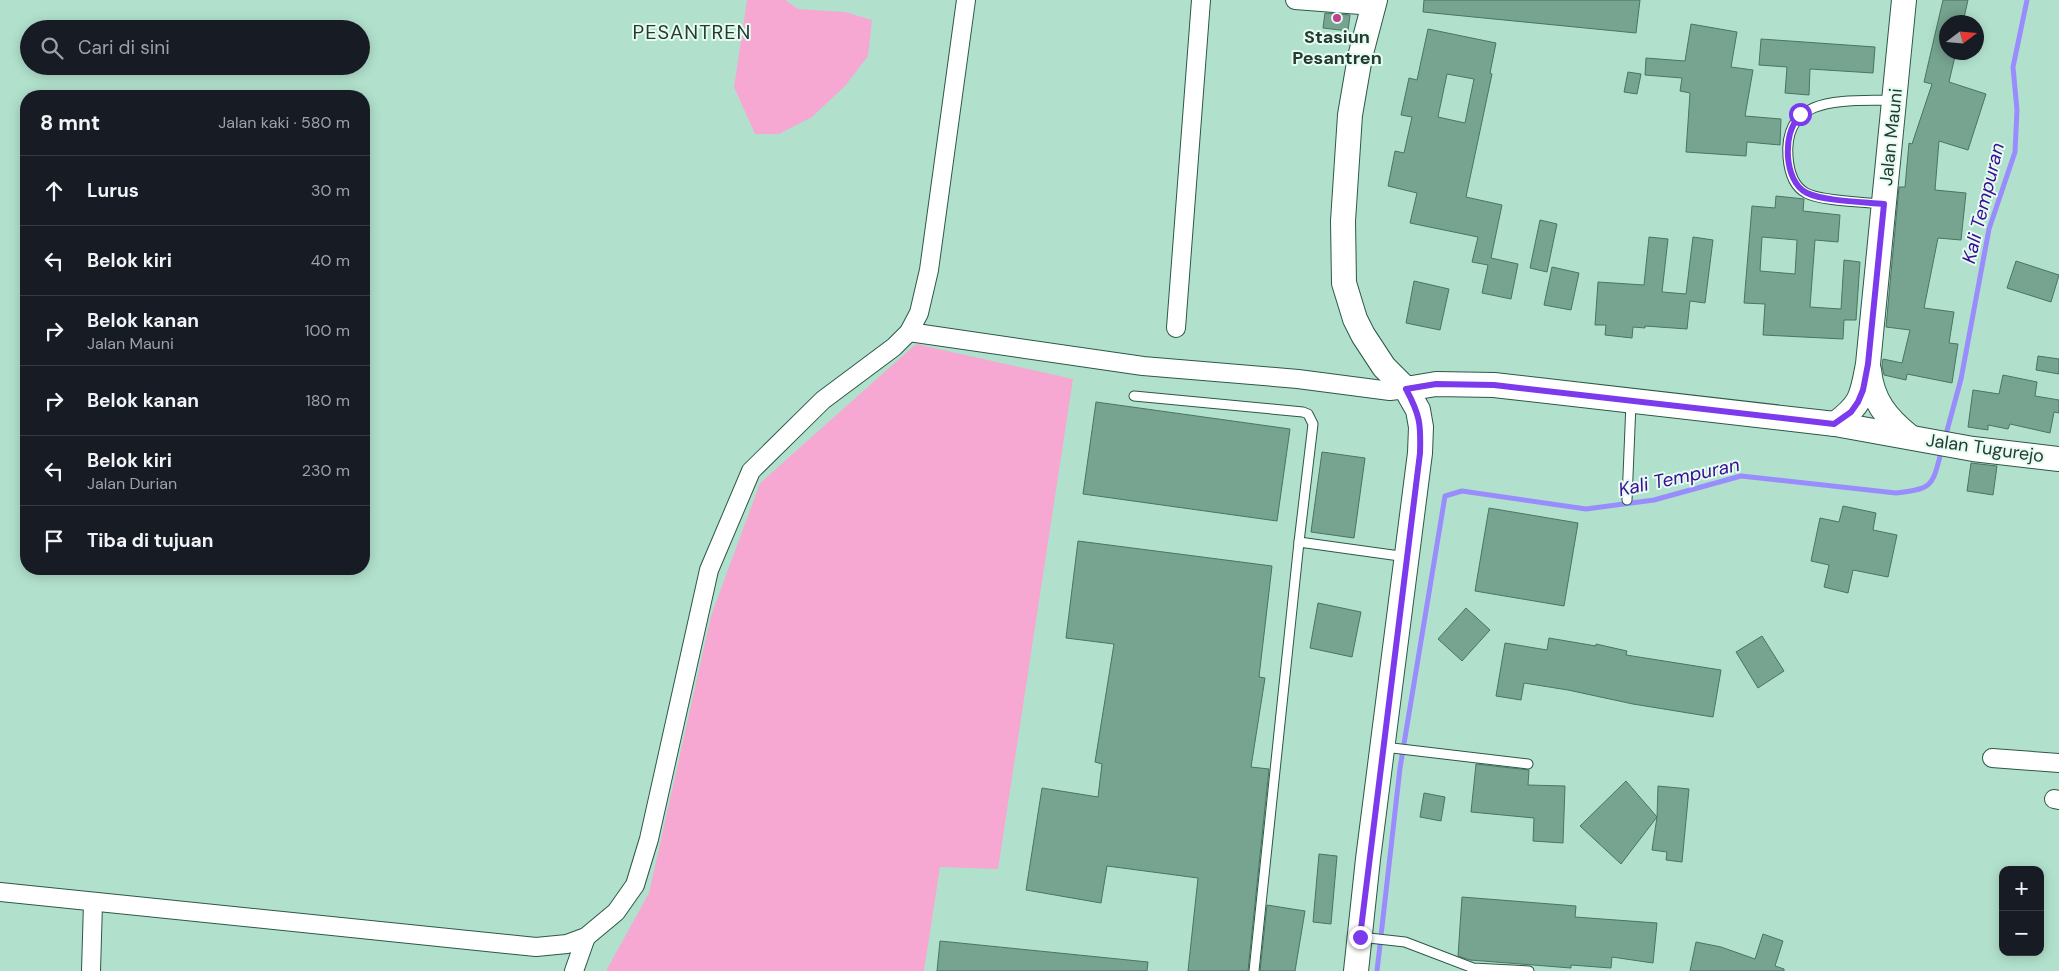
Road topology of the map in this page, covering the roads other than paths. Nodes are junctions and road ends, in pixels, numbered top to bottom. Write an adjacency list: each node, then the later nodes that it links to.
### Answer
1 (966, 0): 9 (street)
2 (1201, 0): 8 (street)
3 (1295, 0): 5 (street)
4 (1904, 0): 6 (main road, Jalan Mauni)
5 (1374, 3): 11 (main road)
6 (1894, 100): 7 (main road, Jalan Mauni); 7 (lane)
7 (1884, 204): 10 (main road, Jalan Mauni)
8 (1176, 328)
9 (909, 332): 11 (street); 26 (street)
10 (1868, 364): 14 (main road, Jalan Mauni); 15 (main road, Jalan Mauni)
11 (1406, 389): 13 (main road, Jalan Tugurejo); 19 (main road)
12 (1134, 396): 18 (lane)
13 (1631, 401): 14 (main road, Jalan Tugurejo); 17 (lane)
14 (1834, 424): 15 (main road, Jalan Tugurejo)
15 (1920, 439): 16 (main road, Jalan Tugurejo)
16 (2059, 459)
17 (1627, 500)
18 (1299, 542): 19 (lane); 30 (lane)
19 (1407, 557): 20 (main road)
20 (1382, 747): 23 (lane); 27 (main road)
21 (1992, 758): 22 (street)
22 (2059, 763)
23 (1528, 764)
24 (0, 892): 25 (street)
25 (94, 903): 26 (street); 28 (street)
26 (586, 937): 29 (street)
27 (1369, 937): 31 (main road); 32 (lane)
28 (91, 971)
29 (574, 971)
30 (1254, 971)
31 (1356, 971)
32 (1529, 971)

